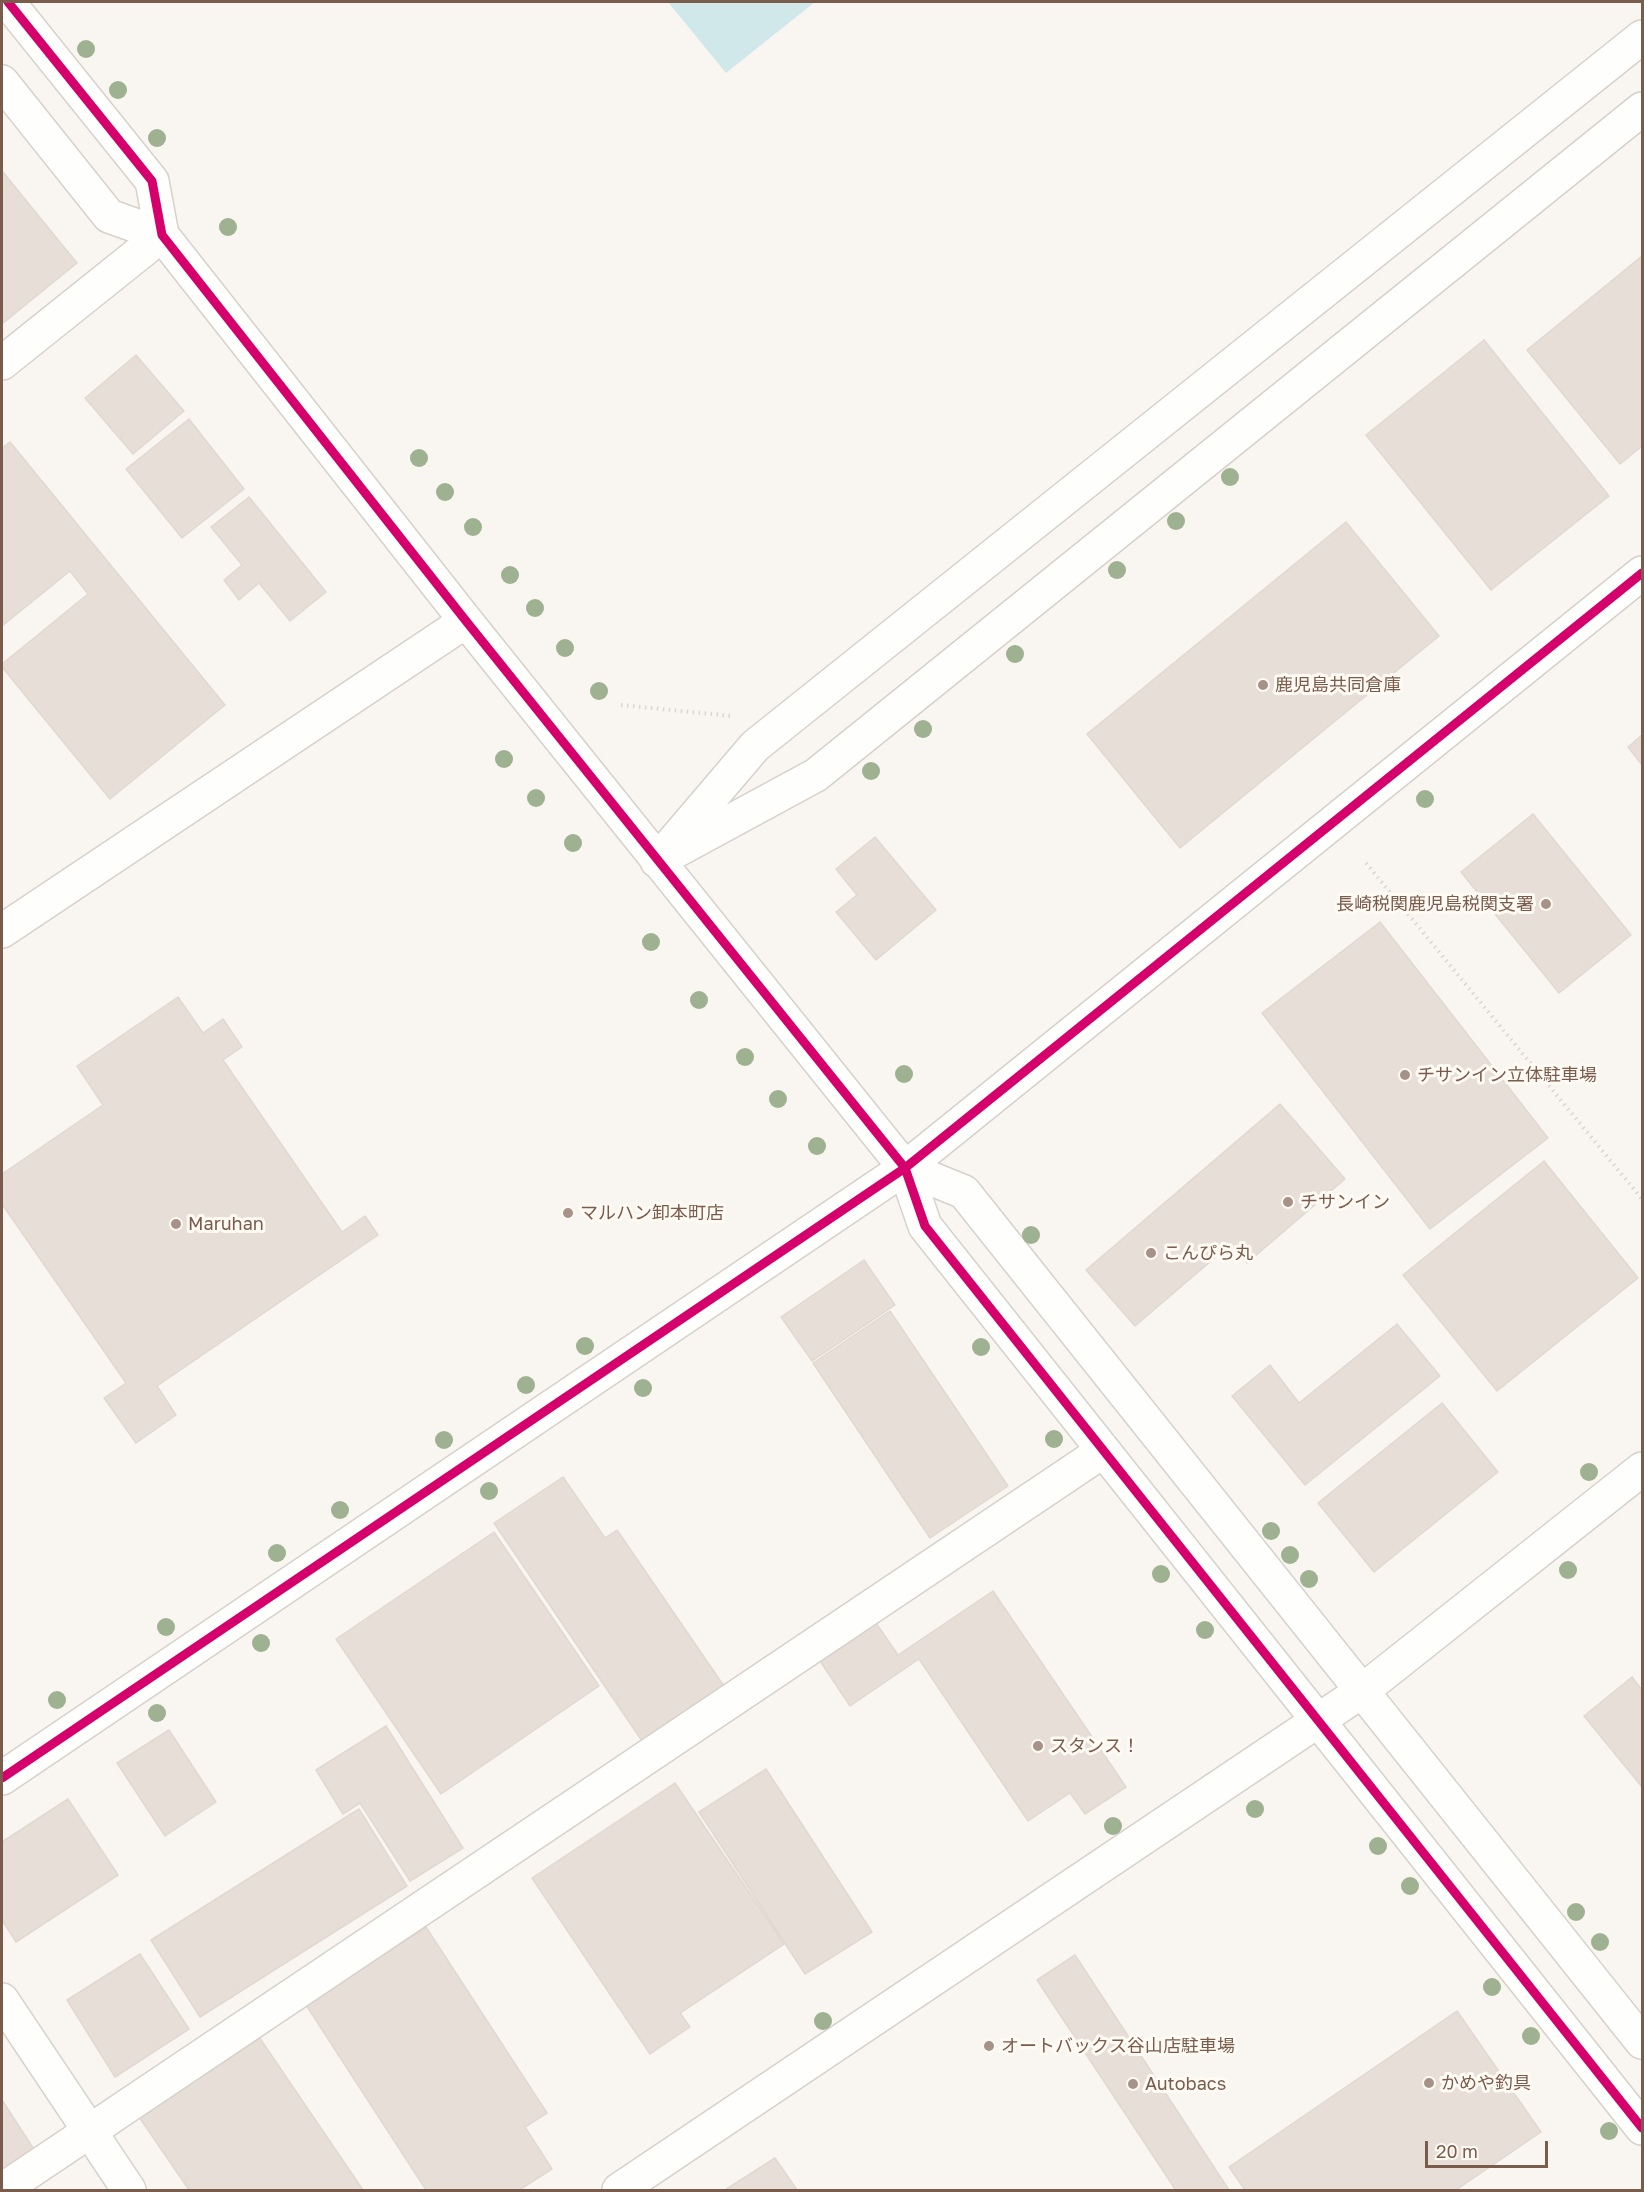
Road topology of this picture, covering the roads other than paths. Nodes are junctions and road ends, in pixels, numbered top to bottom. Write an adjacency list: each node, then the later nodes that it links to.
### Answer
1 (8, 2): 5 (street)
2 (1642, 37): 9 (street)
3 (2, 82): 5 (street)
4 (1642, 109): 9 (street)
5 (162, 235): 6 (street); 8 (street)
6 (2, 363)
7 (1642, 573): 11 (street)
8 (465, 621): 9 (street); 10 (street)
9 (657, 861): 11 (street)
10 (2, 931)
11 (905, 1168): 12 (street); 14 (street); 16 (street)
12 (1103, 1451): 15 (street); 20 (street)
13 (1642, 1469): 14 (street)
14 (1362, 1691): 15 (street); 18 (street)
15 (1318, 1721): 19 (street); 23 (street)
16 (2, 1778)
17 (2, 2000): 20 (street)
18 (1642, 2042)
19 (1642, 2128)
20 (90, 2132): 21 (street); 22 (street)
21 (2, 2190)
22 (129, 2190)
23 (619, 2190)

